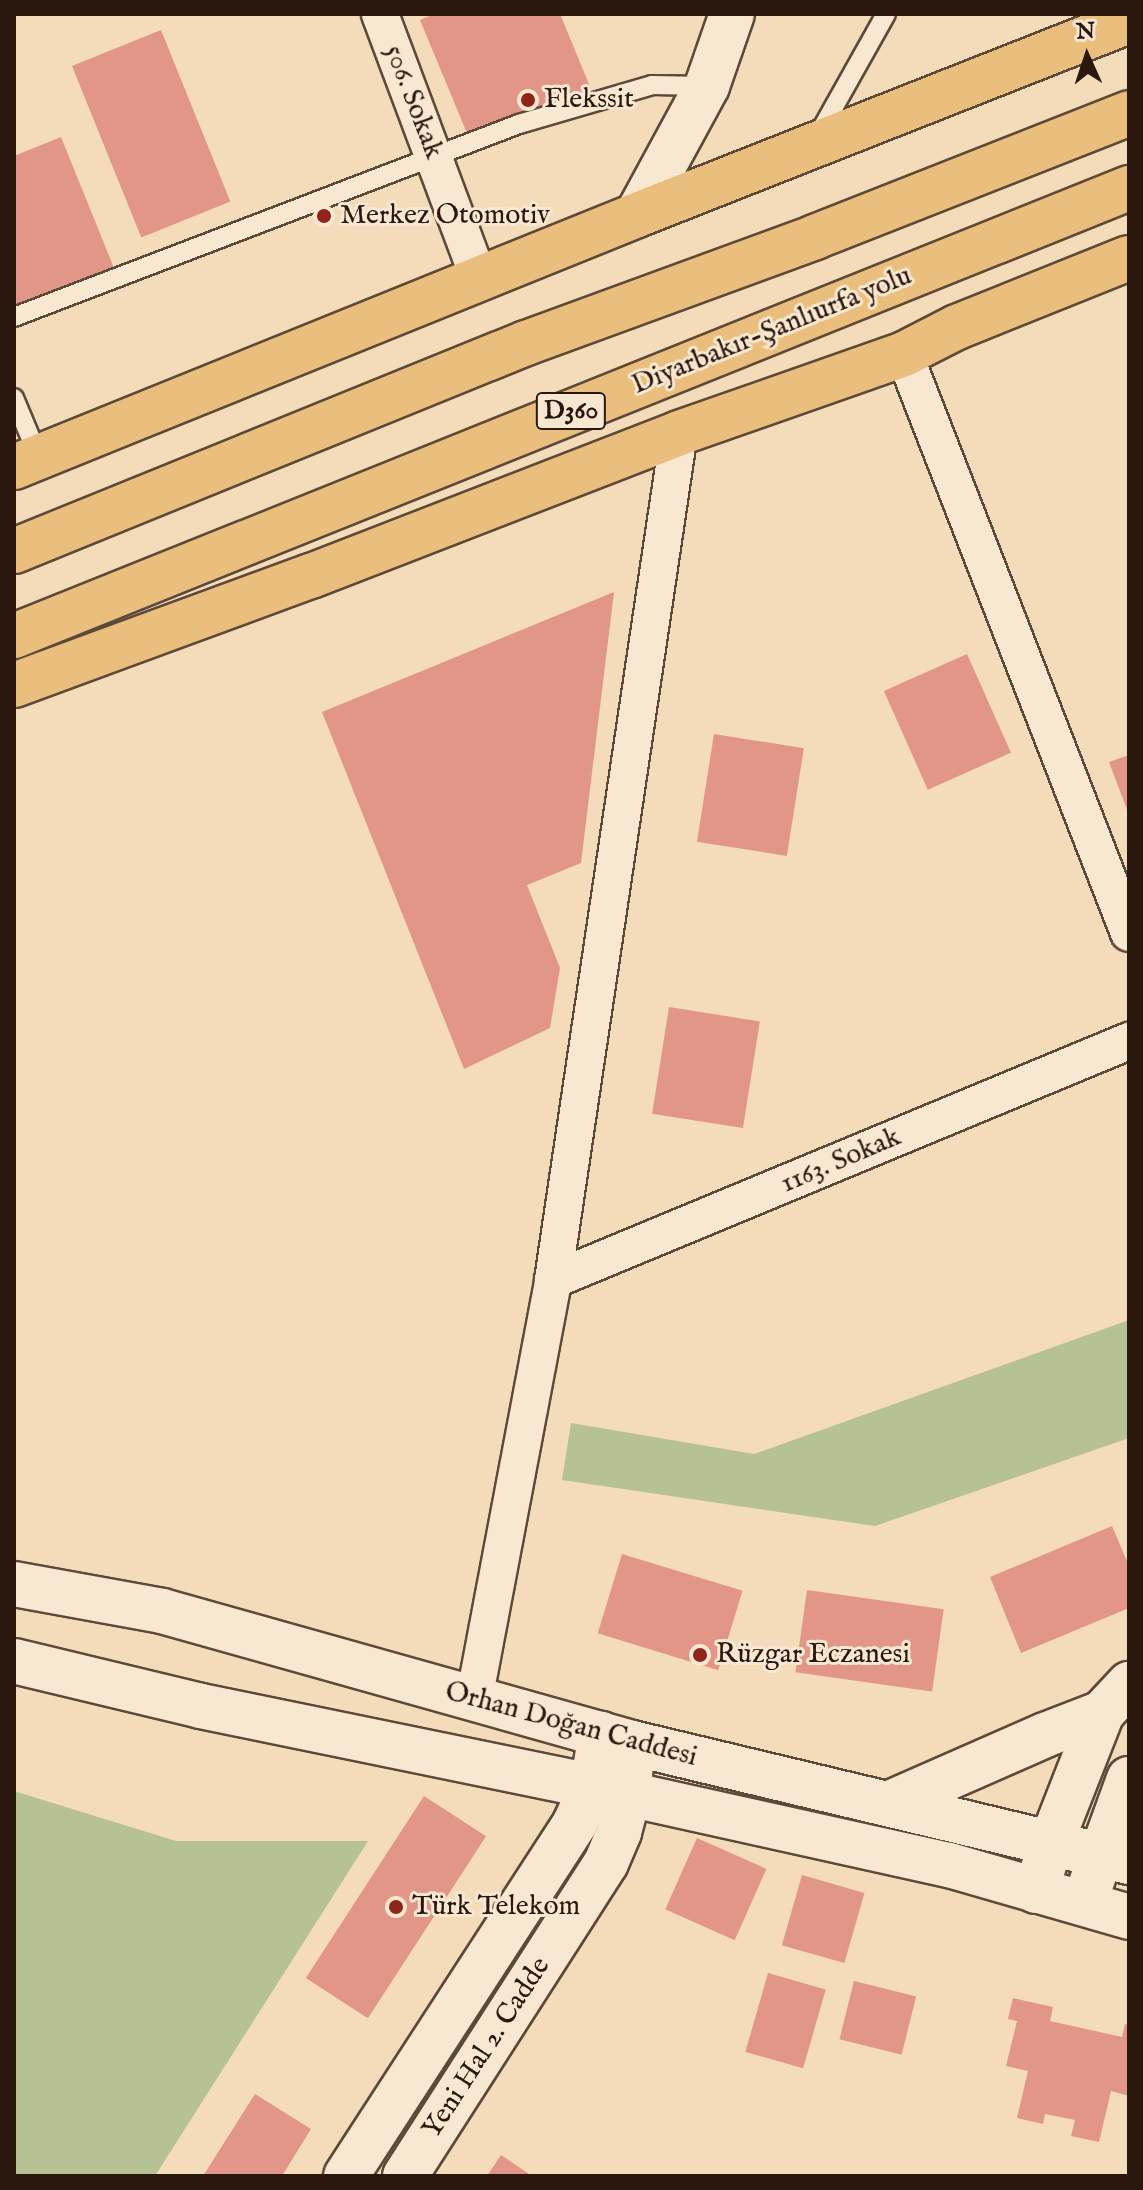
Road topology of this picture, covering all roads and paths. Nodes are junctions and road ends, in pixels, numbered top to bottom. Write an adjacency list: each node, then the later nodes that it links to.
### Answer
1 (380, 14): 8 (street, 506. Sokak)
2 (732, 14): 5 (main road)
3 (886, 14): 7 (lane)
4 (1129, 21): 7 (highway)
5 (707, 86): 8 (lane); 10 (main road)
6 (1129, 113): 18 (highway)
7 (811, 148): 10 (highway)
8 (433, 157): 12 (street, 506. Sokak); 13 (lane)
9 (1129, 188): 19 (highway, Diyarbakır-Şanlıurfa yolu / D360)
10 (637, 215): 12 (highway)
11 (1129, 258): 14 (highway)
12 (480, 281): 17 (highway)
13 (14, 317)
14 (904, 354): 16 (highway); 21 (street)
15 (14, 398): 17 (lane)
16 (679, 433): 20 (highway); 23 (street)
17 (26, 462)
18 (14, 551)
19 (14, 636)
20 (14, 685)
21 (1129, 933)
22 (1129, 1041): 23 (street, 1163. Sokak)
23 (553, 1280): 27 (street)
24 (14, 1584): 27 (main road, Orhan Doğan Caddesi)
25 (14, 1661): 30 (main road, Orhan Doğan Caddesi)
26 (1116, 1699): 31 (main road); 32 (main road)
27 (474, 1700): 28 (main road, Orhan Doğan Caddesi)
28 (616, 1739): 30 (main road); 31 (main road, Orhan Doğan Caddesi)
29 (1129, 1779): 33 (main road)
30 (610, 1790): 34 (main road, Orhan Doğan Caddesi); 37 (main road); 38 (main road, Yeni Hal 2. Cadde)
31 (888, 1804): 32 (main road, Orhan Doğan Caddesi)
32 (1051, 1843): 33 (main road, Orhan Doğan Caddesi); 34 (main road)
33 (1115, 1859): 35 (main road)
34 (1036, 1891): 35 (main road, Orhan Doğan Caddesi)
35 (1084, 1903): 36 (main road, Orhan Doğan Caddesi)
36 (1129, 1917)
37 (346, 2176)
38 (405, 2176)

